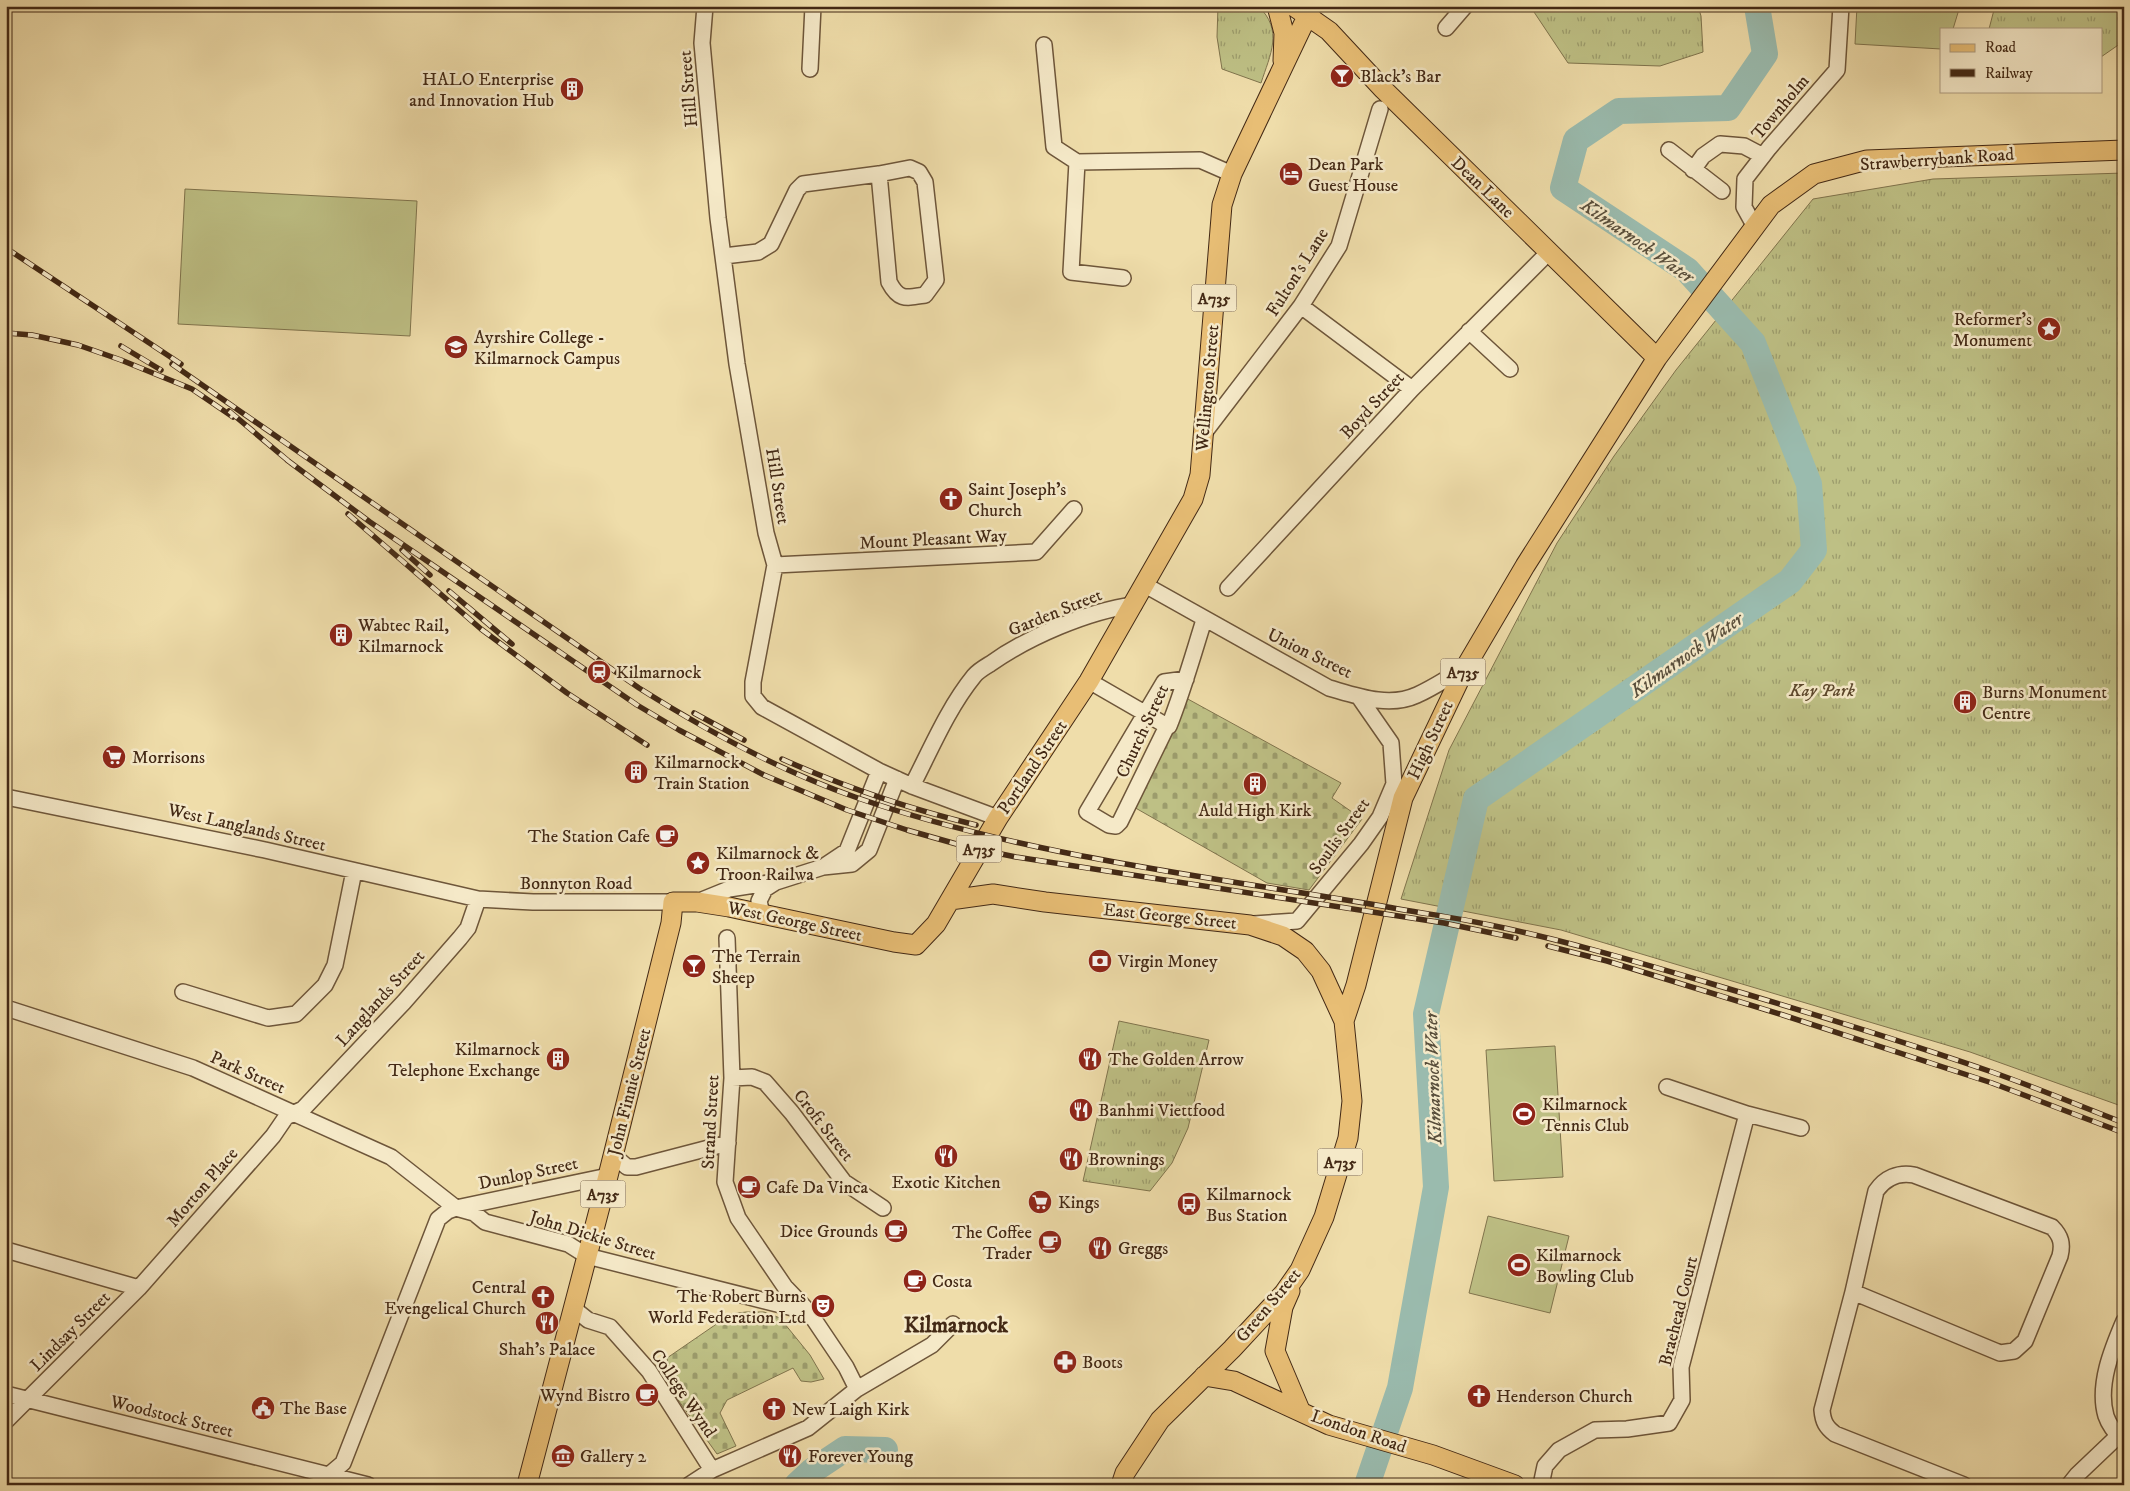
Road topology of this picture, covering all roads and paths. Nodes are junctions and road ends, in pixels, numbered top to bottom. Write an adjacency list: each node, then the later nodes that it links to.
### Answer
1 (705, 6): 22 (street, Hill Street)
2 (813, 6): 9 (street)
3 (1277, 6): 10 (main road)
4 (1465, 6): 7 (street)
5 (1841, 6): 14 (street, Townholm)
6 (1304, 10): 10 (main road, Wellington Street / A735); 21 (main road, Dean Lane / A735)
7 (1446, 28)
8 (1044, 45): 15 (street)
9 (810, 69)
10 (1282, 69): 18 (main road, Wellington Street / A735)
11 (1380, 109): 24 (street, Fulton's Lane)
12 (1669, 150): 16 (street)
13 (2124, 150): 20 (main road, Strawberrybank Road)
14 (1763, 156): 16 (street); 20 (street, Townholm)
15 (1076, 162): 18 (street); 23 (street)
16 (1693, 170): 19 (street)
17 (879, 174): 17 (street); 22 (street)
18 (1232, 174): 29 (main road, Wellington Street / A735)
19 (1722, 191)
20 (1755, 227): 26 (main road, Strawberrybank Road)
21 (1549, 252): 25 (street, Boyd Street); 26 (main road, Dean Lane / A735)
22 (724, 256): 31 (street, Hill Street)
23 (1123, 278)
24 (1301, 306): 28 (street); 29 (street, Fulton's Lane)
25 (1469, 332): 27 (street); 28 (street, Boyd Street)
26 (1658, 358): 36 (main road, High Street / A735)
27 (1510, 369)
28 (1412, 389): 33 (street, Boyd Street)
29 (1204, 433): 32 (main road, Wellington Street / A735)
30 (1074, 509): 31 (street, Mount Pleasant Way)
31 (775, 565): 42 (street, Hill Street)
32 (1145, 585): 34 (main road, Portland Street / A735); 35 (street, Union Street)
33 (1228, 588)
34 (1134, 605): 38 (main road, Portland Street / A735); 44 (street, Garden Street)
35 (1204, 620): 37 (street, Church Street); 39 (street, Union Street)
36 (1465, 668): 39 (street, Union Street); 60 (main road, High Street / A735)
37 (1186, 679): 40 (street); 41 (street, Church Street)
38 (1089, 681): 40 (street); 46 (main road, Portland Street / A735)
39 (1359, 697): 55 (street, Soulis Street)
40 (1145, 713): 41 (street); 41 (street, Church Street)
41 (1167, 726)
42 (879, 771): 43 (street, Hill Street); 47 (street)
43 (897, 778): 44 (street, Hill Street); 47 (street)
44 (912, 786): 46 (street, Hill Street)
45 (6, 797): 48 (street, West Langlands Street)
46 (998, 818): 51 (main road, Portland Street / A735)
47 (823, 867): 49 (street)
48 (354, 871): 50 (street, West Langlands Street); 58 (street)
49 (776, 882): 53 (street); 54 (street)
50 (478, 899): 52 (street, Bonnyton Road); 63 (street, Langlands Street)
51 (950, 900): 55 (main road, East George Street / A735); 57 (main road, Portland Street / A735)
52 (673, 902): 53 (main road, West George Street / A735); 67 (main road, John Finnie Street / A735)
53 (697, 902): 54 (main road, West George Street / A735)
54 (762, 914): 57 (main road, West George Street / A735)
55 (1250, 925): 60 (main road, East George Street / A735)
56 (727, 938): 61 (street, Strand Street)
57 (916, 945)
58 (183, 992)
59 (6, 1008): 63 (street, Park Street)
60 (1344, 1021): 73 (main road, Green Street / A735)
61 (732, 1078): 66 (street, Strand Street); 70 (street, Croft Street)
62 (1667, 1087): 64 (street)
63 (295, 1113): 69 (street, Park Street); 74 (street, Morton Place)
64 (1747, 1114): 65 (street); 95 (street, Braehead Court)
65 (1801, 1128)
66 (728, 1143): 67 (street); 77 (street, Strand Street)
67 (613, 1155): 68 (main road, John Finnie Street / A735)
68 (608, 1176): 69 (street, Dunlop Street); 72 (main road, John Finnie Street / A735)
69 (456, 1208): 72 (street, John Dickie Street); 88 (street)
70 (883, 1208)
71 (6, 1250): 74 (street)
72 (587, 1256): 76 (main road, John Finnie Street / A735); 77 (street, John Dickie Street)
73 (1300, 1270): 80 (main road, Green Street / A735); 84 (main road)
74 (138, 1288): 83 (street, Lindsay Street)
75 (1853, 1292): 75 (street); 96 (street)
76 (573, 1308): 87 (street, College Wynd); 91 (main road, John Finnie Street / A735)
77 (809, 1312): 81 (street, Strand Street)
78 (2124, 1321): 86 (street)
79 (953, 1324): 81 (street)
80 (1204, 1376): 84 (main road, London Road); 93 (main road, A735)
81 (857, 1389): 87 (street)
82 (6, 1394): 83 (street, Woodstock Street)
83 (28, 1399): 85 (street, Lindsay Street); 88 (street, Woodstock Street)
84 (1300, 1410): 94 (main road, London Road)
85 (6, 1421)
86 (2122, 1437): 97 (street)
87 (712, 1470): 92 (street)
88 (328, 1479): 89 (street); 90 (street, Woodstock Street)
89 (316, 1485)
90 (368, 1485)
91 (527, 1485)
92 (689, 1485)
93 (1121, 1485)
94 (1515, 1485)
95 (1541, 1485)
96 (1964, 1485)
97 (2069, 1485)

